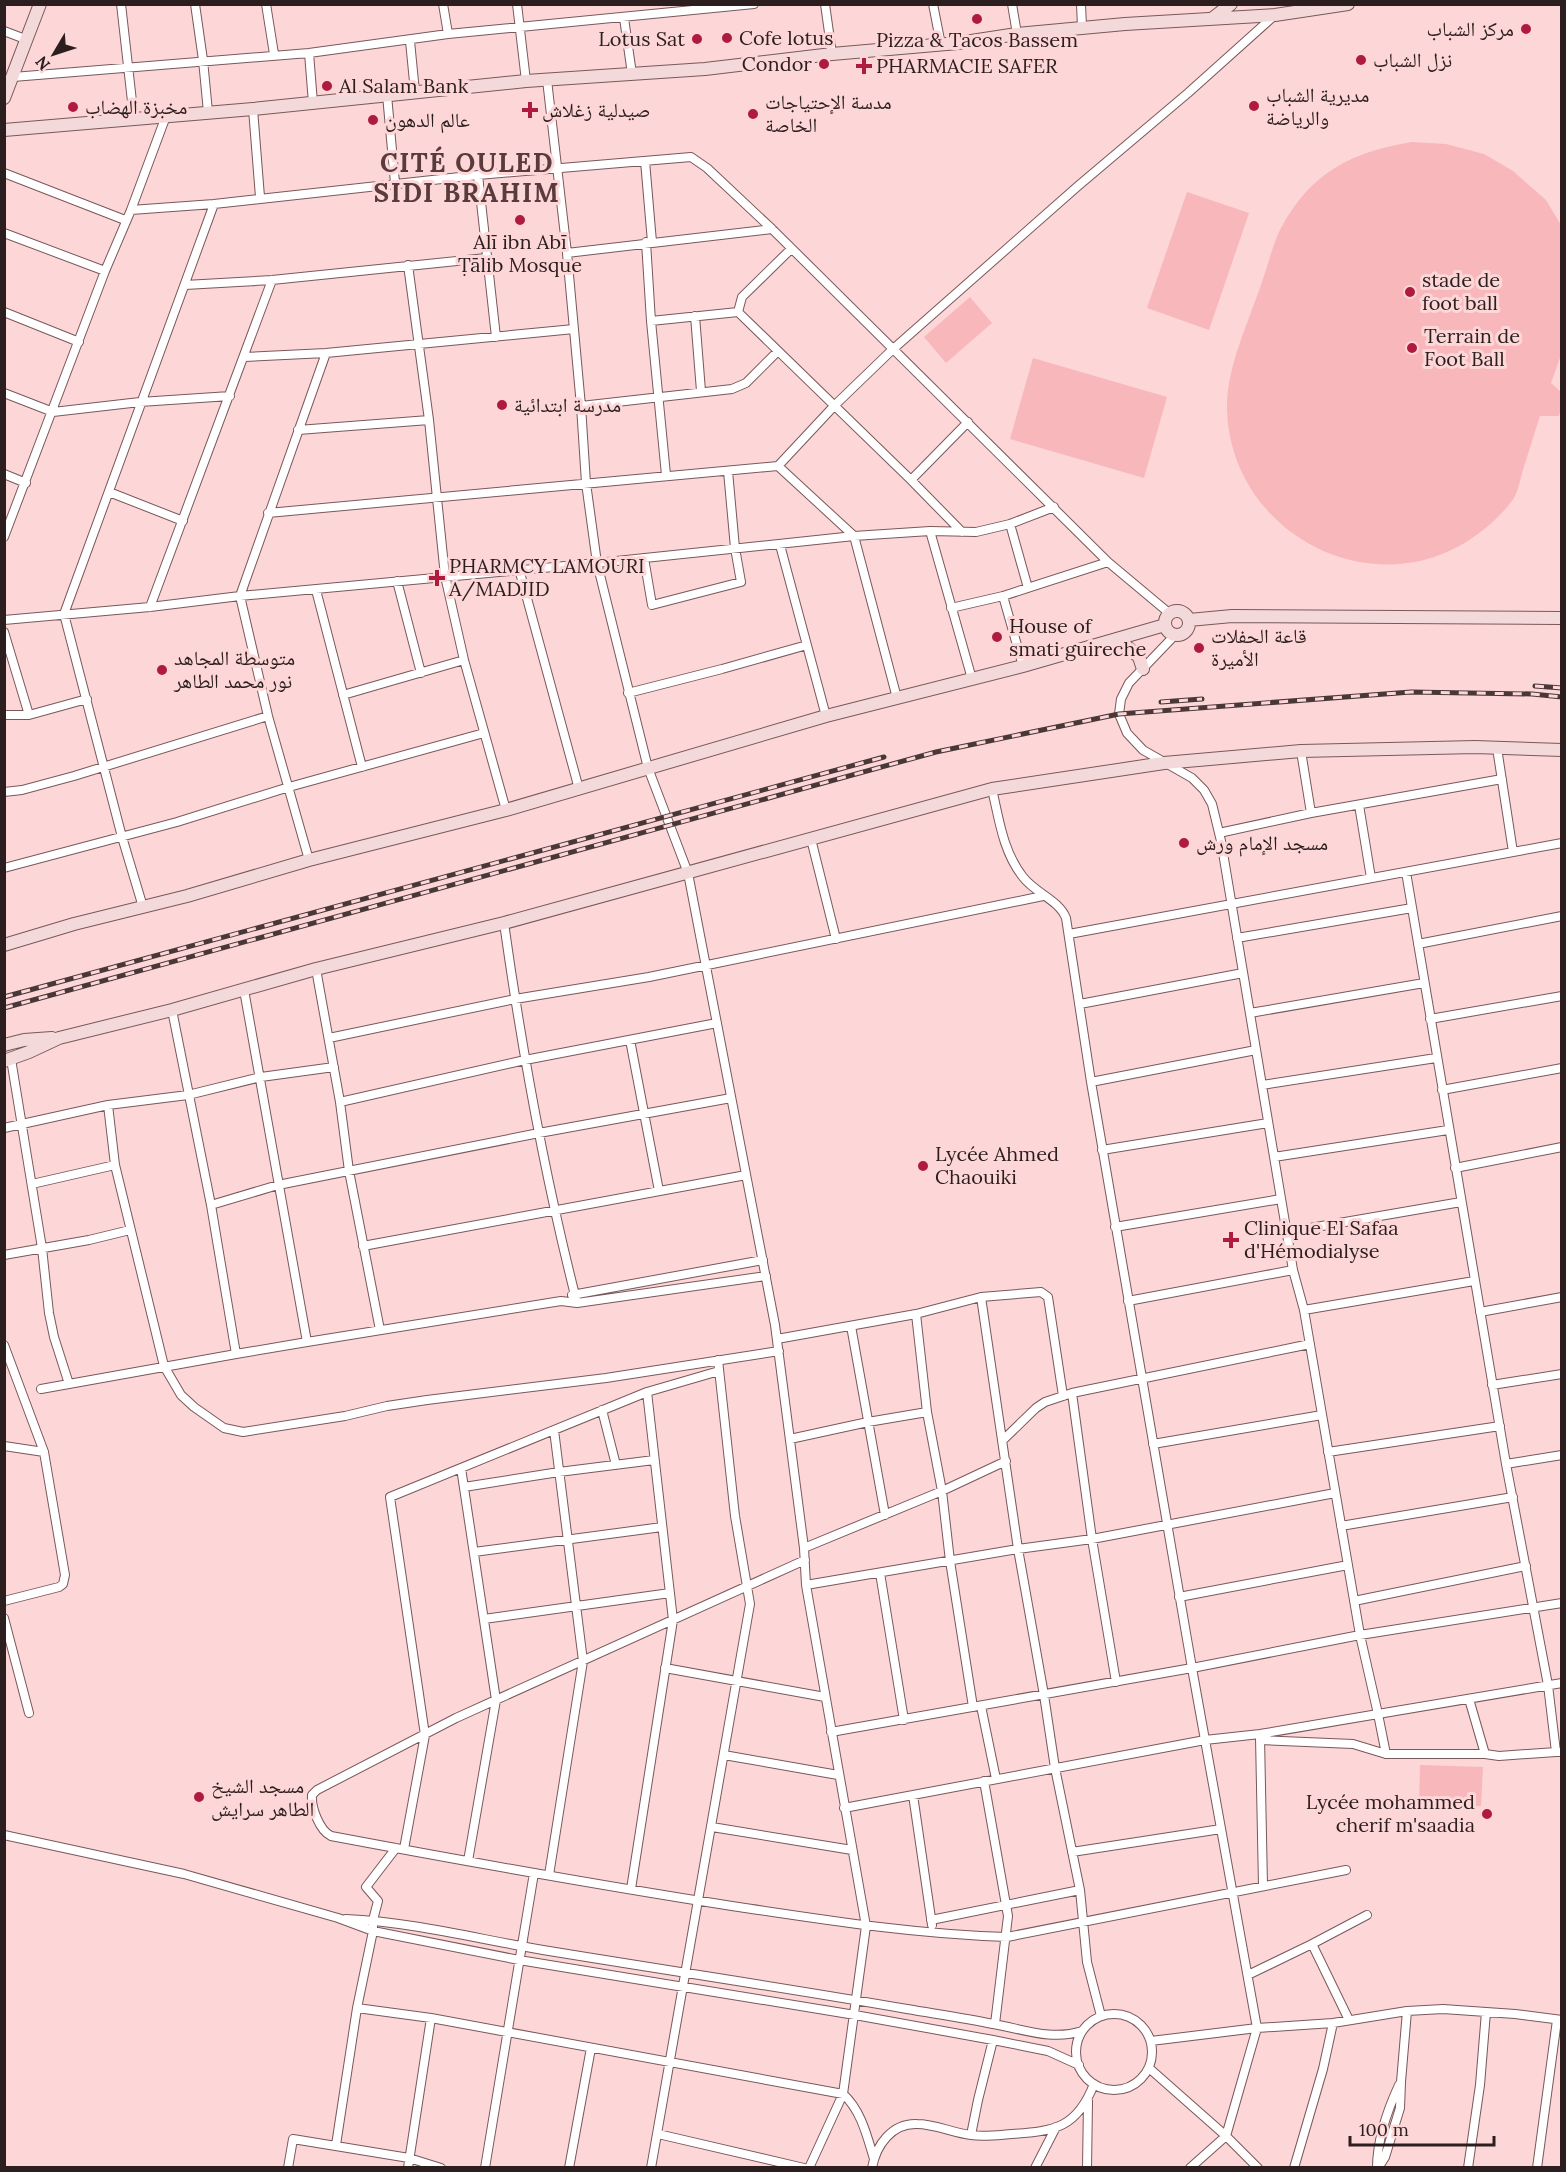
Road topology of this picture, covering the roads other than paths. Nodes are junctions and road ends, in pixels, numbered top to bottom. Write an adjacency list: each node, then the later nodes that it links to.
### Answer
1 (40, 4): 23 (street)
2 (122, 4): 30 (street)
3 (195, 4): 29 (street)
4 (266, 4): 27 (street)
5 (443, 4): 21 (street)
6 (517, 4): 19 (street)
7 (754, 4): 14 (street)
8 (825, 4): 28 (street)
9 (933, 4): 25 (street)
10 (1012, 4): 22 (street)
11 (1081, 4): 18 (street)
12 (1232, 4): 17 (street)
13 (1342, 5): 15 (street)
14 (675, 8): 16 (street)
15 (1274, 10): 17 (street); 71 (street)
16 (624, 18): 19 (street); 31 (street)
17 (1213, 18): 18 (street)
18 (1082, 27): 22 (street)
19 (520, 29): 21 (street); 34 (street)
20 (4, 31): 23 (street)
21 (448, 34): 24 (street)
22 (1017, 34): 25 (street)
23 (25, 39): 32 (street)
24 (410, 41): 26 (street); 35 (street)
25 (941, 45): 28 (street)
26 (309, 53): 27 (street); 38 (street)
27 (274, 54): 29 (street)
28 (832, 54): 31 (street)
29 (204, 60): 30 (street); 40 (street)
30 (130, 69): 32 (street); 42 (street)
31 (632, 74): 33 (street)
32 (13, 77): 37 (street)
33 (547, 80): 34 (street); 45 (street)
34 (526, 81): 35 (street)
35 (415, 92): 36 (street)
36 (387, 94): 38 (street); 48 (street)
37 (4, 98)
38 (313, 103): 39 (street)
39 (253, 109): 40 (street); 49 (street)
40 (208, 111): 41 (street)
41 (166, 116): 42 (street); 51 (street)
42 (134, 119): 43 (street)
43 (4, 130)
44 (645, 161): 45 (street); 53 (street); 55 (street)
45 (558, 168): 47 (street); 57 (street)
46 (4, 173): 52 (street)
47 (478, 175): 48 (street); 58 (street)
48 (395, 183): 49 (street)
49 (260, 197): 50 (street)
50 (214, 204): 51 (street); 62 (street)
51 (131, 210): 52 (street)
52 (125, 220): 60 (street)
53 (772, 230): 55 (street); 56 (street)
54 (4, 233): 60 (street)
55 (649, 242): 57 (street); 66 (street)
56 (791, 249): 64 (street); 71 (street)
57 (567, 253): 67 (street)
58 (486, 258): 59 (street); 68 (street)
59 (408, 265): 61 (street); 70 (street)
60 (105, 271): 69 (street)
61 (272, 280): 62 (street); 74 (street)
62 (185, 285): 79 (street)
63 (4, 312): 69 (street)
64 (738, 312): 65 (street); 72 (street)
65 (694, 316): 66 (street); 75 (street)
66 (651, 321): 78 (street)
67 (574, 329): 68 (street); 81 (street)
68 (496, 337): 70 (street)
69 (79, 342): 82 (street)
70 (419, 343): 73 (street); 83 (street)
71 (892, 350): 80 (street); 84 (street)
72 (778, 351): 75 (street); 80 (street)
73 (326, 353): 74 (street); 85 (street)
74 (244, 357): 77 (street)
75 (701, 391): 78 (street)
76 (4, 393): 82 (street)
77 (230, 396): 79 (street); 97 (street)
78 (658, 396): 81 (street); 89 (street)
79 (140, 402): 82 (street); 93 (street)
80 (835, 405): 86 (street); 90 (street)
81 (581, 406): 92 (street)
82 (53, 412): 91 (street)
83 (429, 420): 85 (street); 94 (street)
84 (968, 422): 90 (street); 95 (street)
85 (298, 430): 96 (street)
86 (778, 466): 87 (street); 102 (street)
87 (728, 471): 89 (street); 104 (street)
88 (4, 474): 91 (street)
89 (666, 475): 92 (street)
90 (911, 480): 100 (street)
91 (26, 483): 101 (street)
92 (586, 483): 94 (street); 107 (street)
93 (109, 492): 97 (street); 117 (street)
94 (438, 498): 96 (street); 109 (street)
95 (1054, 507): 98 (street); 106 (street)
96 (268, 513): 113 (street)
97 (183, 521): 115 (street)
98 (1010, 524): 100 (street); 111 (street)
99 (930, 531): 100 (street); 102 (street); 116 (street)
100 (962, 532)
101 (4, 537)
102 (854, 537): 103 (street); 133 (street)
103 (780, 545): 104 (street); 125 (street)
104 (735, 548): 105 (street); 105 (street)
105 (644, 558): 107 (street)
106 (1108, 562): 111 (street); 119 (street)
107 (597, 563): 108 (street); 131 (street)
108 (519, 569): 109 (street); 149 (street)
109 (445, 576): 110 (street); 126 (street)
110 (397, 581): 112 (street); 129 (street)
111 (1028, 588): 114 (street)
112 (316, 590): 113 (street); 132 (street)
113 (240, 596): 115 (street); 137 (street)
114 (1003, 597): 116 (street); 127 (street)
115 (150, 607): 117 (street)
116 (951, 608): 130 (street)
117 (63, 614): 120 (street); 134 (street)
118 (1562, 618): 121 (street)
119 (1167, 619): 121 (street); 123 (street); 124 (street)
120 (4, 620)
121 (1189, 620): 123 (street)
122 (4, 632): 136 (street)
123 (1175, 635): 128 (street)
124 (1118, 639): 127 (street); 128 (street)
125 (807, 645): 131 (street); 138 (street)
126 (464, 660): 129 (street); 139 (street)
127 (1023, 666): 130 (street)
128 (1143, 669): 143 (street)
129 (421, 673): 132 (street)
130 (972, 679): 133 (street)
131 (628, 693): 146 (street)
132 (343, 695): 145 (street)
133 (897, 698): 138 (street)
134 (87, 699): 136 (street); 144 (street)
135 (4, 715): 136 (street)
136 (29, 715)
137 (268, 716): 144 (street); 148 (street)
138 (826, 716): 146 (street)
139 (484, 733): 145 (street); 153 (street)
140 (1497, 748): 141 (street); 142 (street); 147 (street)
141 (1562, 750)
142 (1301, 751): 143 (street); 154 (street)
143 (1164, 763): 150 (street); 155 (street)
144 (104, 766): 151 (street); 156 (street)
145 (362, 767): 148 (street)
146 (648, 768): 149 (street); 163 (street)
147 (1502, 779): 152 (street); 159 (street)
148 (289, 787): 156 (street); 160 (street)
149 (579, 789): 153 (street)
150 (992, 789): 157 (street); 165 (street)
151 (4, 792)
152 (1359, 805): 154 (street); 164 (street)
153 (506, 810): 160 (street)
154 (1311, 813): 155 (street)
155 (1219, 833): 166 (street)
156 (122, 837): 161 (street); 167 (street)
157 (811, 839): 163 (street); 173 (street)
158 (1562, 843): 159 (street)
159 (1513, 852): 162 (street)
160 (309, 860): 167 (street)
161 (4, 868)
162 (1406, 872): 164 (street); 168 (street)
163 (688, 873): 170 (street); 176 (street)
164 (1371, 878): 166 (street)
165 (1043, 896): 171 (street); 173 (street)
166 (1232, 904): 171 (street); 172 (street)
167 (143, 908): 175 (street)
168 (1412, 908): 172 (street); 174 (street)
169 (1562, 916): 174 (street)
170 (504, 923): 177 (street); 182 (street)
171 (1069, 934): 183 (street)
172 (1237, 938): 178 (street)
173 (836, 939): 176 (street)
174 (1418, 944): 179 (street)
175 (5, 945)
176 (706, 965): 182 (street); 187 (street)
177 (316, 969): 180 (street); 189 (street)
178 (1243, 973): 183 (street); 185 (street)
179 (1424, 983): 185 (street); 186 (street)
180 (244, 990): 184 (street); 198 (street)
181 (1562, 996): 186 (street)
182 (514, 999): 189 (street); 195 (street)
183 (1080, 1004): 199 (street)
184 (172, 1010): 188 (street); 202 (street)
185 (1250, 1013): 192 (street)
186 (1430, 1019): 193 (street)
187 (717, 1023): 190 (street); 203 (street)
188 (59, 1038): 191 (street); 194 (street)
189 (328, 1038): 196 (street)
190 (630, 1040): 195 (street); 206 (street)
191 (4, 1045)
192 (1256, 1050): 199 (street); 200 (street)
193 (1436, 1058): 200 (street); 201 (street)
194 (8, 1060): 208 (street)
195 (525, 1060): 204 (street); 211 (street)
196 (334, 1067): 198 (street); 204 (street)
197 (1562, 1068): 201 (street)
198 (261, 1077): 202 (street); 220 (street)
199 (1090, 1082): 213 (street)
200 (1262, 1085): 207 (street)
201 (1442, 1090): 210 (street)
202 (188, 1095): 205 (street); 224 (street)
203 (731, 1098): 206 (street); 218 (street)
204 (340, 1102): 217 (street)
205 (108, 1105): 208 (street); 215 (street)
206 (643, 1114): 211 (street); 221 (street)
207 (1268, 1123): 213 (street); 214 (street)
208 (21, 1124): 209 (street); 219 (street)
209 (4, 1128)
210 (1448, 1130): 214 (street); 216 (street)
211 (539, 1133): 217 (street); 225 (street)
212 (1562, 1147): 216 (street)
213 (1102, 1150): 226 (street)
214 (1274, 1157): 222 (street)
215 (115, 1165): 219 (street); 227 (street)
216 (1455, 1168): 223 (street)
217 (349, 1171): 220 (street); 229 (street)
218 (746, 1175): 221 (street); 232 (street)
219 (32, 1184): 230 (street)
220 (278, 1185): 224 (street); 250 (street)
221 (659, 1191): 225 (street)
222 (1281, 1199): 226 (street); 228 (street)
223 (1461, 1202): 228 (street); 236 (street)
224 (211, 1205): 254 (street)
225 (554, 1210): 229 (street); 238 (street)
226 (1115, 1227): 242 (street)
227 (130, 1230): 230 (street); 256 (street)
228 (1287, 1232): 233 (street)
229 (363, 1246): 248 (street)
230 (42, 1248): 231 (street); 260 (street)
231 (4, 1255)
232 (763, 1260): 234 (street); 235 (street)
233 (1293, 1270): 242 (street); 244 (street)
234 (675, 1275): 237 (street); 238 (street)
235 (766, 1276): 237 (street); 249 (street)
236 (1474, 1281): 244 (street); 245 (street)
237 (677, 1289): 243 (street)
238 (574, 1293): 241 (street); 243 (street)
239 (981, 1297): 246 (street); 264 (street); 272 (street)
240 (1562, 1298): 245 (street)
241 (561, 1301): 243 (street); 248 (street)
242 (1128, 1301): 259 (street)
243 (577, 1303)
244 (1304, 1311): 251 (street)
245 (1480, 1312): 261 (street)
246 (916, 1314): 247 (street); 266 (street)
247 (851, 1326): 249 (street); 268 (street)
248 (380, 1330): 250 (street)
249 (777, 1339): 253 (street)
250 (307, 1342): 254 (street)
251 (1310, 1344): 259 (street); 267 (street)
252 (4, 1345): 275 (street)
253 (779, 1351): 255 (street); 271 (street)
254 (236, 1354): 256 (street)
255 (718, 1360): 256 (street); 257 (street)
256 (164, 1366): 260 (street)
257 (719, 1371): 263 (street); 303 (street)
258 (1562, 1374): 261 (street)
259 (1141, 1378): 264 (street); 273 (street)
260 (69, 1383): 262 (street)
261 (1492, 1385): 269 (street)
262 (40, 1389)
263 (646, 1392): 265 (street); 278 (street)
264 (1068, 1394): 272 (street); 293 (street)
265 (602, 1410): 270 (street); 281 (street)
266 (927, 1412): 268 (street); 285 (street)
267 (1322, 1415): 273 (street); 276 (street)
268 (868, 1422): 271 (street); 288 (street)
269 (1500, 1426): 276 (street); 280 (street)
270 (554, 1430): 282 (street); 283 (street)
271 (790, 1439): 294 (street)
272 (1004, 1440): 279 (street)
273 (1153, 1444): 289 (street)
274 (4, 1446): 275 (street)
275 (44, 1452): 306 (street)
276 (1328, 1452): 286 (street)
277 (1562, 1455): 280 (street)
278 (654, 1460): 281 (street); 291 (street)
279 (1006, 1461): 285 (street); 295 (street)
280 (1506, 1464): 287 (street)
281 (616, 1465): 283 (street)
282 (461, 1468): 284 (street); 331 (street)
283 (559, 1472): 284 (street); 292 (street)
284 (464, 1486): 296 (street)
285 (942, 1491): 288 (street); 298 (street)
286 (1335, 1493): 289 (street); 290 (street)
287 (1512, 1497): 290 (street); 300 (street)
288 (885, 1515): 294 (street)
289 (1166, 1524): 293 (street); 305 (street)
290 (1341, 1526): 299 (street)
291 (662, 1527): 292 (street); 304 (street)
292 (568, 1538): 296 (street); 309 (street)
293 (1092, 1539): 295 (street); 319 (street)
294 (804, 1548): 297 (street)
295 (1018, 1549): 298 (street); 322 (street)
296 (474, 1552): 312 (street)
297 (805, 1560): 302 (street); 303 (street)
298 (950, 1561): 301 (street); 326 (street)
299 (1348, 1565): 305 (street); 307 (street)
300 (1526, 1566): 307 (street); 310 (street)
301 (880, 1572): 302 (street); 329 (street)
302 (806, 1585): 323 (street)
303 (748, 1586): 313 (street); 318 (street)
304 (670, 1593): 309 (street); 313 (street)
305 (1179, 1597): 317 (street)
306 (4, 1601)
307 (1354, 1601): 314 (street)
308 (1562, 1603): 310 (street)
309 (576, 1606): 312 (street); 315 (street)
310 (1533, 1607): 314 (street); 321 (street)
311 (4, 1618): 327 (street)
312 (484, 1619): 325 (street)
313 (673, 1620): 315 (street); 316 (street)
314 (1360, 1635): 317 (street); 328 (street)
315 (583, 1661): 325 (street); 353 (street)
316 (665, 1668): 318 (street); 355 (street)
317 (1192, 1668): 319 (street); 333 (street)
318 (737, 1682): 323 (street); 337 (street)
319 (1116, 1682): 322 (street)
320 (1562, 1683): 321 (street)
321 (1548, 1685): 324 (street); 334 (street)
322 (1044, 1695): 326 (street); 338 (street)
323 (825, 1697): 330 (street)
324 (1469, 1699): 328 (street); 336 (street)
325 (496, 1700): 331 (street); 350 (street)
326 (977, 1707): 329 (street); 340 (street)
327 (29, 1713)
328 (1378, 1714): 332 (street); 335 (street)
329 (904, 1720): 330 (street)
330 (831, 1732): 339 (street)
331 (425, 1735): 347 (street); 347 (street)
332 (1260, 1737): 333 (street); 335 (street); 354 (street)
333 (1205, 1740): 338 (street); 345 (street)
334 (1559, 1752): 336 (street)
335 (1386, 1754): 336 (street)
336 (1485, 1754)
337 (724, 1755): 339 (street); 344 (street)
338 (1055, 1768): 340 (street); 349 (street)
339 (838, 1775): 343 (street)
340 (996, 1779): 341 (street)
341 (984, 1781): 342 (street); 359 (street)
342 (913, 1795): 343 (street); 363 (street)
343 (844, 1808): 348 (street)
344 (712, 1827): 348 (street); 358 (street)
345 (1221, 1829): 349 (street); 357 (street)
346 (4, 1835): 361 (street)
347 (400, 1849): 350 (street); 362 (street)
348 (852, 1850): 365 (street)
349 (1072, 1852): 356 (street)
350 (468, 1861): 352 (street)
351 (1346, 1870): 354 (street)
352 (534, 1873): 353 (street); 370 (street)
353 (549, 1875): 355 (street)
354 (1263, 1886): 357 (street)
355 (631, 1889): 358 (street)
356 (1080, 1890): 359 (street); 364 (street)
357 (1232, 1892): 364 (street); 373 (street)
358 (699, 1901): 365 (street); 372 (street)
359 (1006, 1906): 363 (street); 368 (street)
360 (1367, 1915): 369 (street)
361 (338, 1918): 362 (street); 366 (street)
362 (373, 1920): 366 (street); 370 (street)
363 (931, 1920): 367 (street)
364 (1082, 1923): 368 (street); 380 (street)
365 (866, 1926): 367 (street); 375 (street)
366 (373, 1931): 371 (street); 376 (street)
367 (934, 1934): 368 (street)
368 (1007, 1937): 384 (street)
369 (1312, 1944): 373 (street); 382 (street)
370 (522, 1947): 371 (street); 372 (street)
371 (519, 1960): 374 (street); 388 (street)
372 (685, 1973): 374 (street); 375 (street)
373 (1248, 1975): 386 (street)
374 (684, 1988): 379 (street); 392 (street)
375 (857, 2000): 379 (street); 384 (street)
376 (357, 2008): 381 (street); 402 (street)
377 (1407, 2011): 378 (street); 382 (street); 417 (street)
378 (1486, 2013): 383 (street); 418 (street)
379 (855, 2015): 389 (street); 396 (street)
380 (1101, 2016): 387 (street); 390 (street)
381 (431, 2018): 388 (street); 403 (street)
382 (1349, 2020): 385 (street)
383 (1559, 2020): 419 (street)
384 (995, 2024): 387 (street)
385 (1333, 2024): 386 (street); 416 (street)
386 (1257, 2028): 390 (street); 401 (street)
387 (1082, 2031): 393 (street)
388 (506, 2033): 391 (street); 407 (street)
389 (993, 2040): 393 (street); 400 (street)
390 (1151, 2041): 394 (street)
391 (591, 2048): 392 (street); 408 (street)
392 (669, 2061): 396 (street); 399 (street)
393 (1079, 2066): 395 (street)
394 (1149, 2068): 395 (street); 401 (street)
395 (1094, 2084): 397 (street)
396 (843, 2094): 404 (street); 411 (street)
397 (1088, 2101): 398 (street); 413 (street)
398 (1056, 2127): 400 (street); 412 (street)
399 (658, 2134): 409 (street); 410 (street)
400 (971, 2135): 404 (street)
401 (1226, 2136): 414 (street); 415 (street)
402 (336, 2145): 403 (street); 405 (street)
403 (408, 2163): 406 (street)
404 (873, 2163)
405 (288, 2168)
406 (441, 2168)
407 (485, 2168)
408 (569, 2168)
409 (651, 2168)
410 (804, 2168)
411 (809, 2168)
412 (1035, 2168)
413 (1087, 2168)
414 (1190, 2168)
415 (1258, 2168)
416 (1294, 2168)
417 (1378, 2168)
418 (1468, 2168)
419 (1537, 2168)

